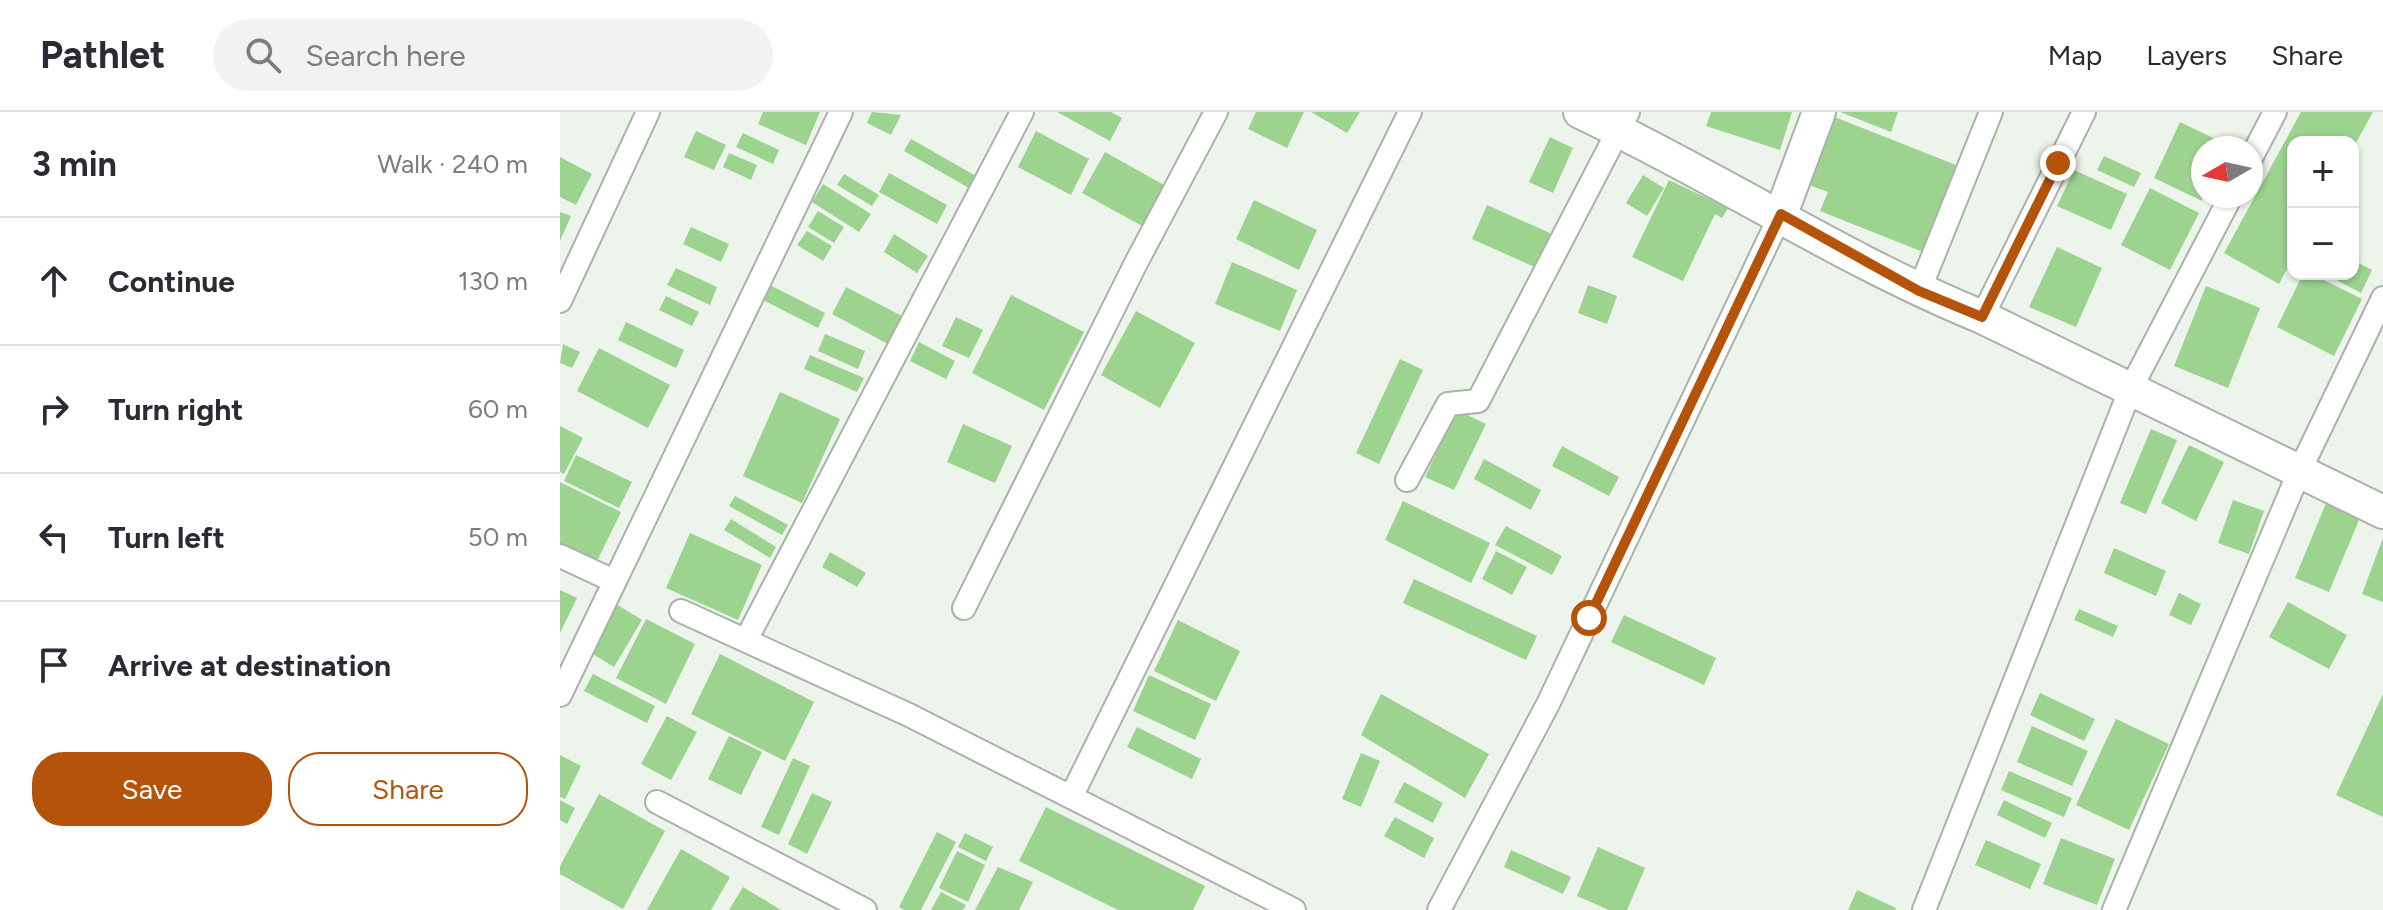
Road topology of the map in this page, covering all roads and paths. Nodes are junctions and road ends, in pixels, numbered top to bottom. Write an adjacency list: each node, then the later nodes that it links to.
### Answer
1 (648, 112): 17 (street)
2 (841, 112): 24 (street)
3 (1022, 112): 27 (street)
4 (1216, 112): 25 (street)
5 (1410, 112): 29 (street)
6 (1580, 112): 11 (street)
7 (1819, 112): 14 (street)
8 (1991, 112): 15 (street)
9 (2084, 112): 18 (street)
10 (2275, 112): 12 (street)
11 (1624, 121): 14 (street); 21 (street)
12 (2262, 136)
13 (2225, 208): 19 (street)
14 (1781, 214): 15 (street); 33 (street)
15 (1919, 291): 18 (street)
16 (2383, 298): 20 (street)
17 (560, 301)
18 (1982, 317): 19 (street)
19 (2131, 388): 20 (street); 34 (street)
20 (2300, 470): 22 (street); 35 (street)
21 (1407, 480)
22 (2383, 512)
23 (560, 556): 24 (street)
24 (614, 581): 28 (street)
25 (964, 608)
26 (681, 611): 27 (street)
27 (746, 640): 29 (street)
28 (560, 695)
29 (1072, 795): 32 (street)
30 (657, 802): 31 (street)
31 (865, 910)
32 (1294, 910)
33 (1439, 910)
34 (1924, 910)
35 (2114, 910)

